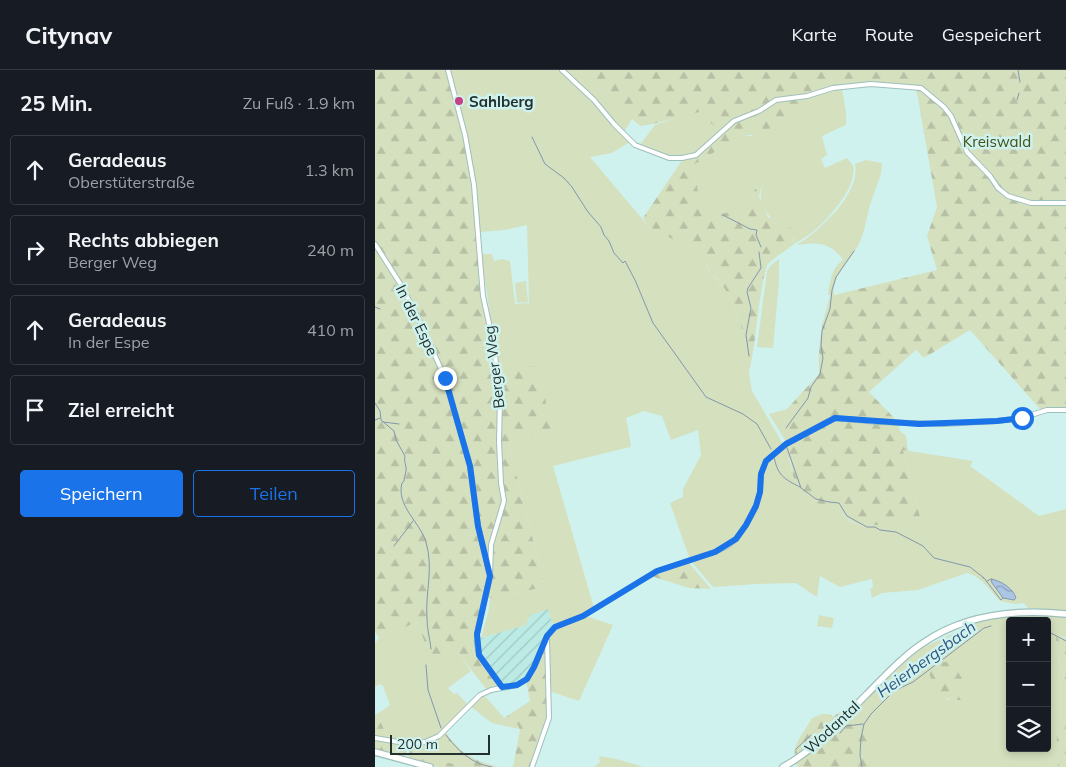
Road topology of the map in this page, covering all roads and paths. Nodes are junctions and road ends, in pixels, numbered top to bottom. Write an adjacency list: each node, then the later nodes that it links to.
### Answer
1 (448, 70): 6 (street, Berger Weg)
2 (561, 70): 3 (street)
3 (1066, 203)
4 (375, 244): 6 (street, In der Espe)
5 (1066, 410): 8 (street)
6 (490, 576): 9 (street, Berger Weg)
7 (1066, 614): 14 (main road, Wodantal)
8 (547, 636): 9 (street); 13 (street)
9 (502, 687): 10 (street)
10 (375, 738)
11 (375, 752): 12 (main road)
12 (430, 767)
13 (532, 767)
14 (783, 767)

